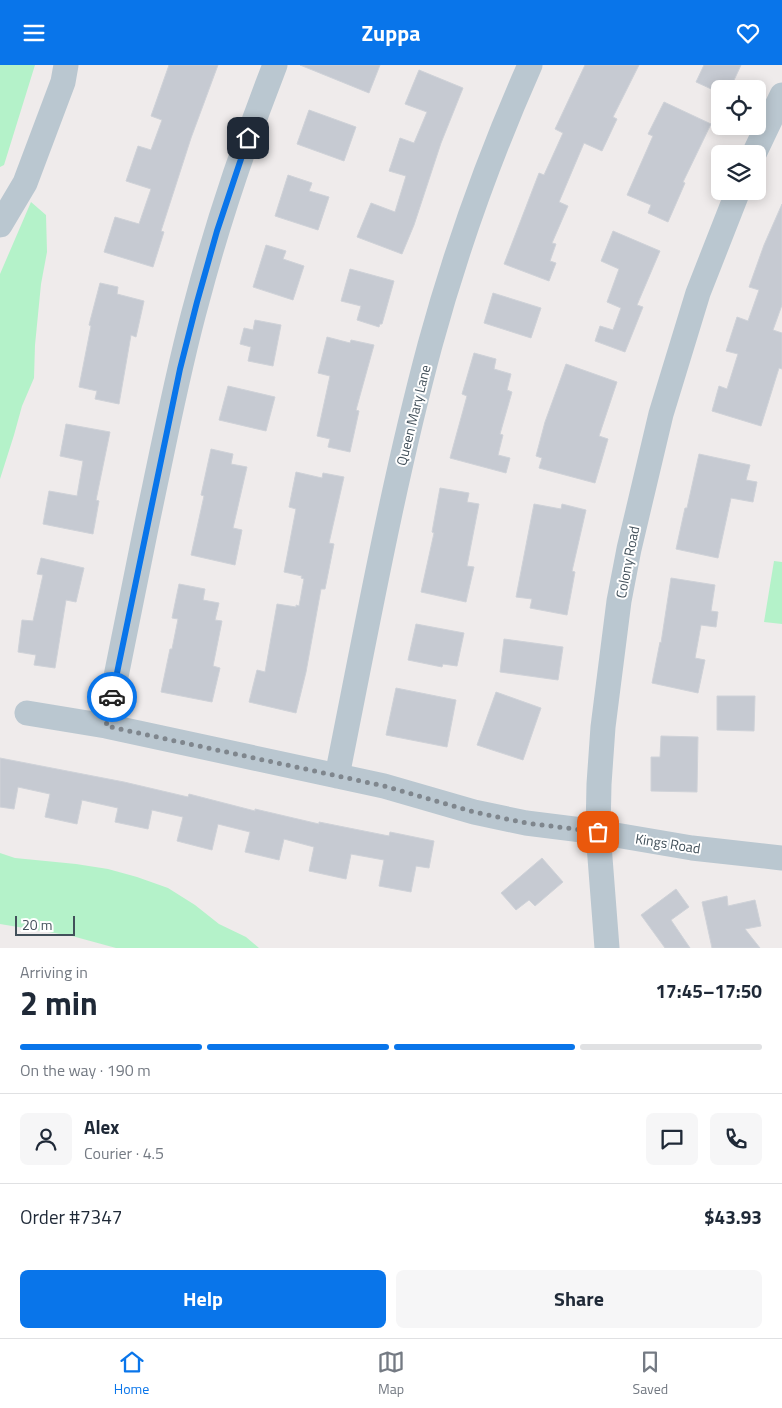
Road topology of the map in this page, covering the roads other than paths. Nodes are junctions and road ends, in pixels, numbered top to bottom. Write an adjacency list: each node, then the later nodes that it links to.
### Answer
1 (66, 65): 7 (street)
2 (275, 65): 9 (street)
3 (530, 65): 10 (street, Queen Mary Lane)
4 (782, 95): 5 (street)
5 (758, 145)
6 (734, 200): 11 (street, Colony Road)
7 (0, 225)
8 (27, 713): 9 (street, Kings Road)
9 (106, 726): 10 (street, Kings Road)
10 (337, 776): 11 (street, Kings Road)
11 (598, 832): 12 (street, Kings Road); 13 (street, Colony Road)
12 (782, 858)
13 (607, 948)

